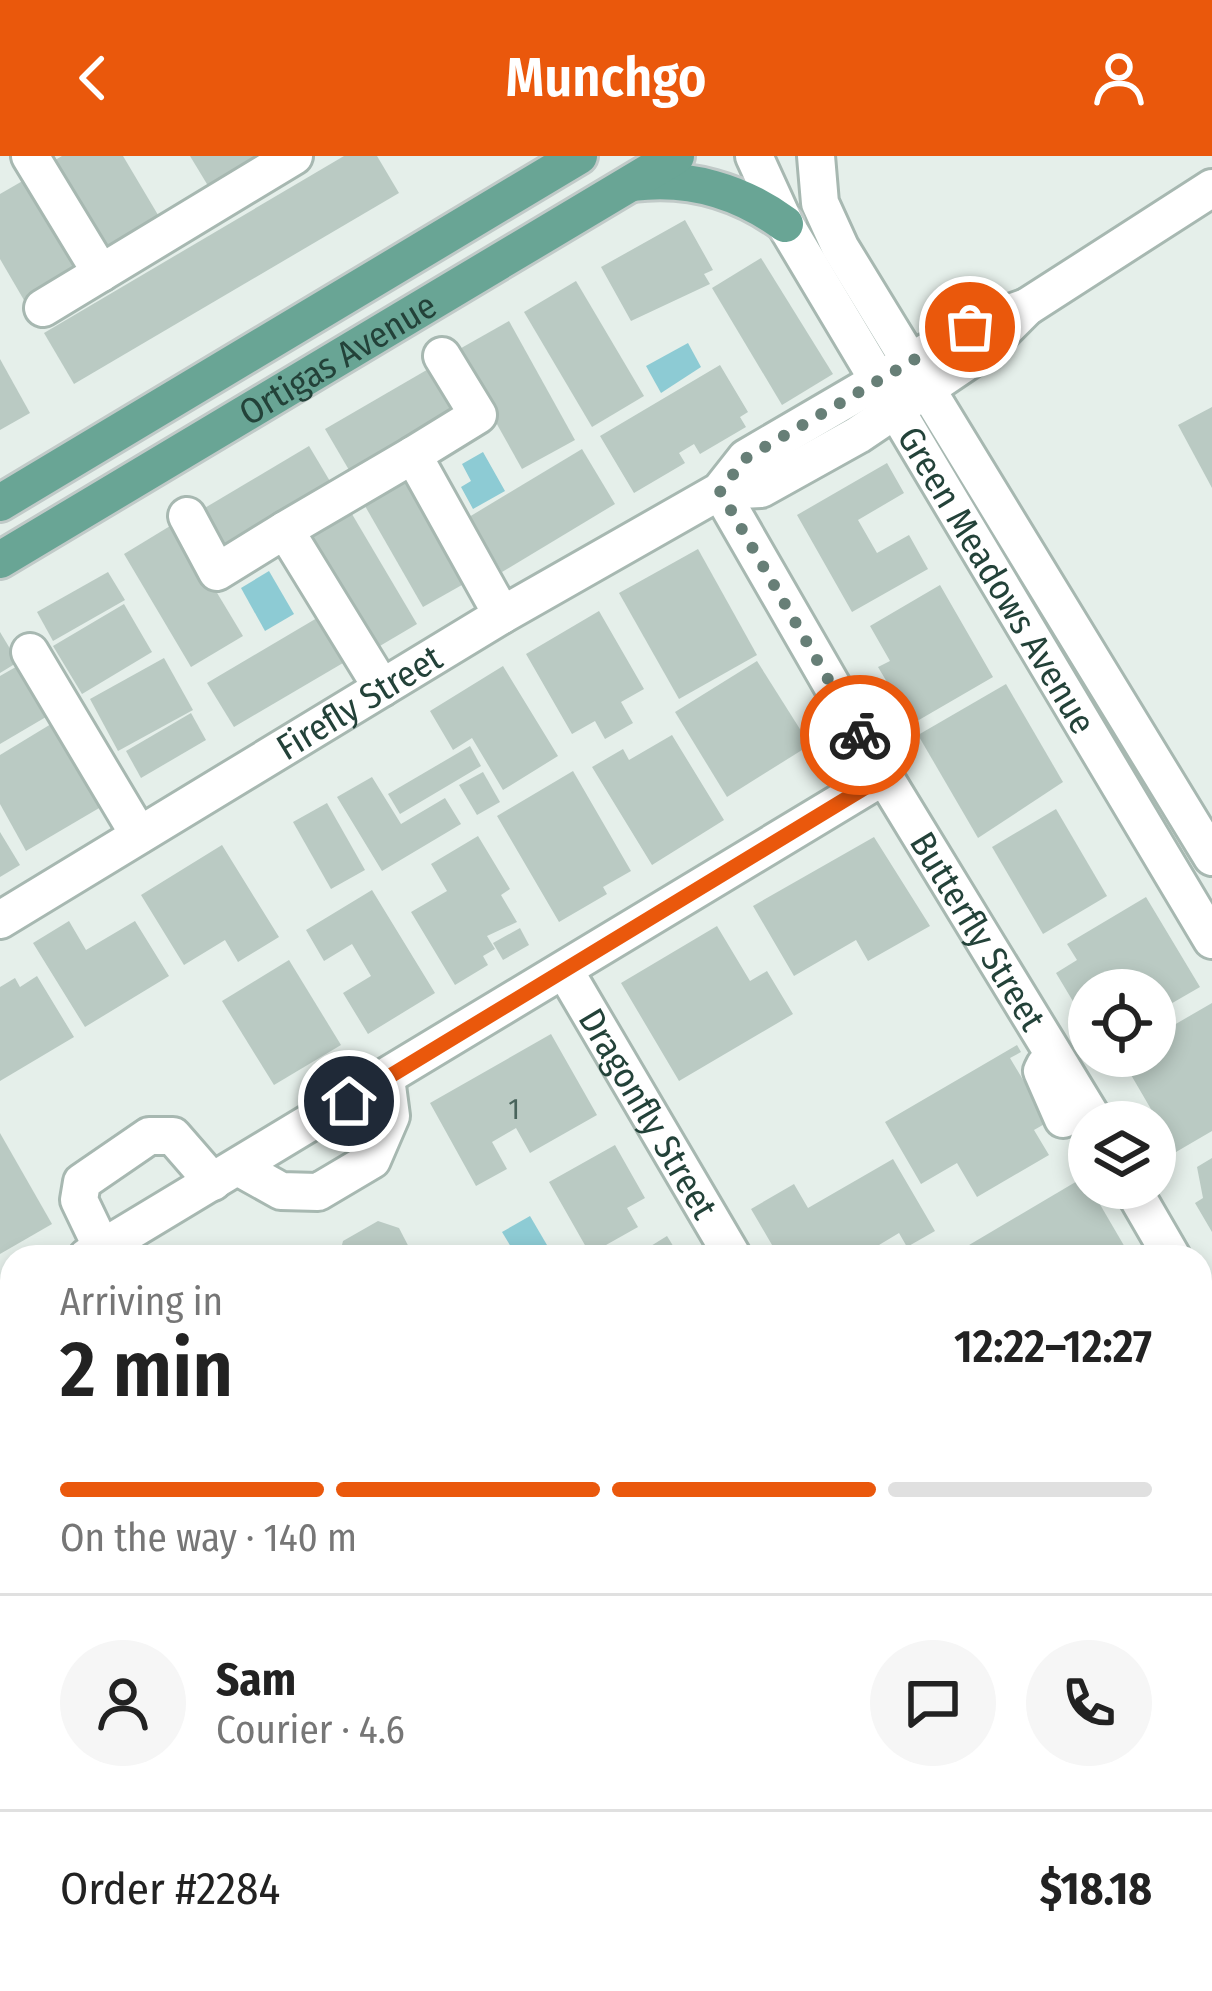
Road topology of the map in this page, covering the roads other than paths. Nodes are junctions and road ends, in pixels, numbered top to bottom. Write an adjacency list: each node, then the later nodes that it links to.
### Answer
1 (30, 156): 10 (street)
2 (579, 156): 16 (main road, Ortigas Avenue)
3 (676, 156): 7 (main road, Ortigas Avenue)
4 (754, 156): 9 (street, Green Meadows Avenue)
5 (816, 156): 13 (street, Green Meadows Avenue)
6 (291, 157): 10 (street)
7 (630, 184): 9 (main road); 19 (main road, Ortigas Avenue)
8 (1212, 188): 13 (street, Firefly Street)
9 (785, 224): 13 (street, Green Meadows Avenue)
10 (101, 273): 11 (street)
11 (43, 308)
12 (442, 356): 14 (street)
13 (904, 387): 15 (street, Firefly Street); 20 (street, Green Meadows Avenue); 22 (street, Green Meadows Avenue)
14 (413, 455): 18 (street); 21 (street)
15 (720, 491): 21 (street, Firefly Street); 25 (street, Butterfly Street)
16 (0, 503)
17 (187, 516): 18 (street)
18 (285, 530): 24 (street)
19 (0, 560)
20 (1053, 599): 22 (street); 27 (street, Green Meadows Avenue)
21 (502, 615): 24 (street, Firefly Street)
22 (1018, 619): 29 (street, Green Meadows Avenue)
23 (30, 652): 26 (street)
24 (382, 688): 26 (street, Firefly Street)
25 (884, 776): 30 (street); 32 (street, Butterfly Street)
26 (139, 835): 28 (street, Firefly Street)
27 (1212, 857)
28 (0, 920)
29 (1212, 940)
30 (565, 971): 31 (street); 37 (street, Dragonfly Street)
31 (386, 1078): 33 (street); 33 (street)
32 (1072, 1101)
33 (225, 1175): 35 (street); 36 (street)
34 (1144, 1209): 38 (street)
35 (93, 1245)
36 (108, 1245)
37 (726, 1245)
38 (1165, 1245)

